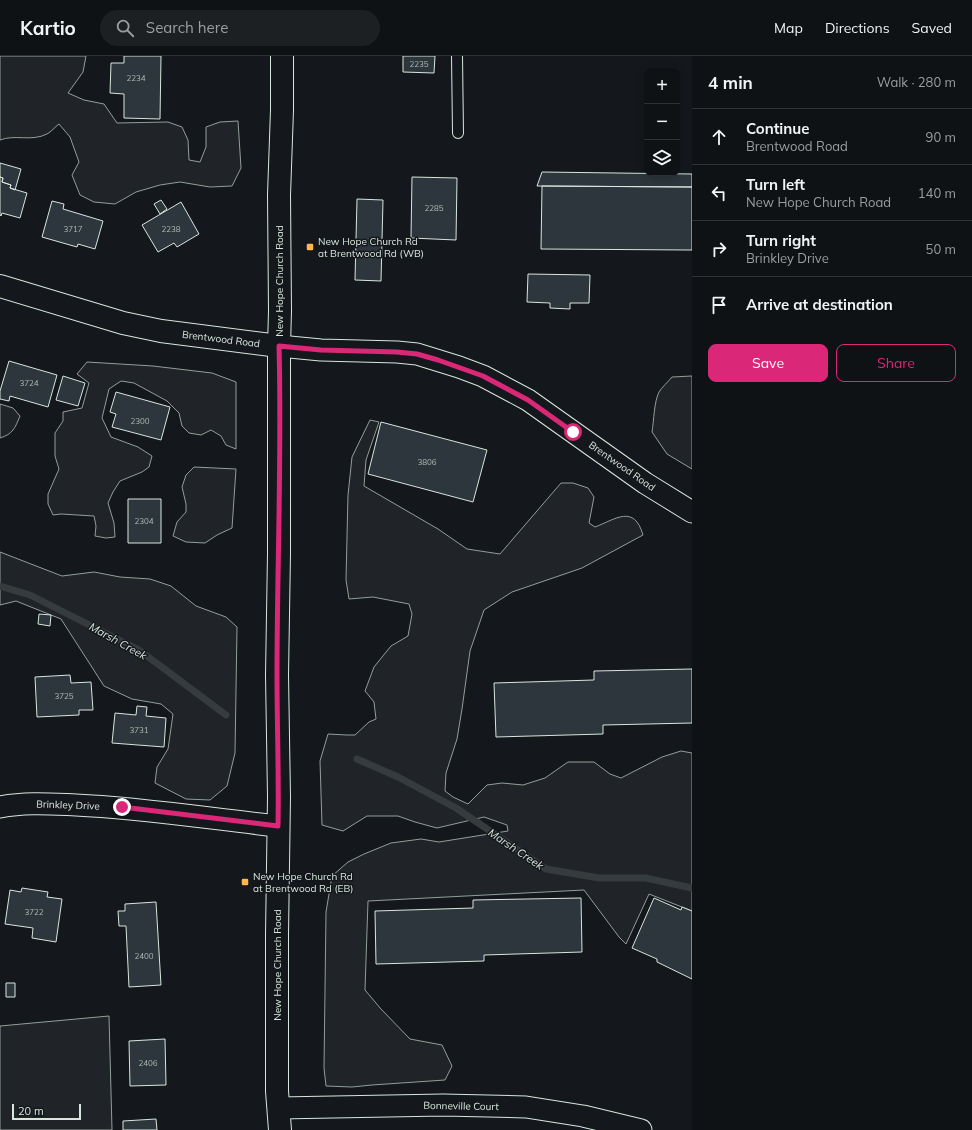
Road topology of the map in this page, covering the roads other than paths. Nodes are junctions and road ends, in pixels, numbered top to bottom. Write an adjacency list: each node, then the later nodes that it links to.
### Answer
1 (282, 56): 5 (main road, New Hope Church Road)
2 (457, 56): 3 (lane)
3 (458, 133)
4 (0, 286): 5 (main road, Brentwood Road)
5 (279, 346): 6 (street, Brentwood Road); 8 (main road, New Hope Church Road)
6 (692, 512)
7 (0, 806): 8 (street, Brinkley Drive)
8 (278, 826): 9 (main road, New Hope Church Road)
9 (279, 1108): 10 (main road, New Hope Church Road); 11 (street, Bonneville Court)
10 (280, 1130)
11 (641, 1130)

